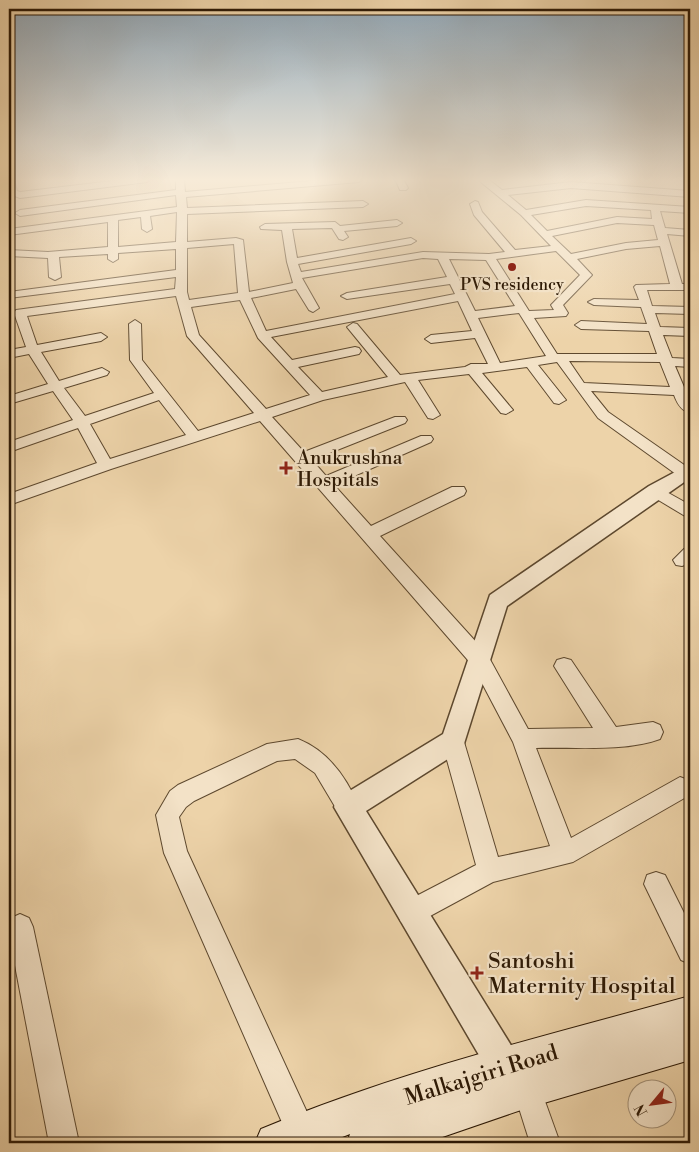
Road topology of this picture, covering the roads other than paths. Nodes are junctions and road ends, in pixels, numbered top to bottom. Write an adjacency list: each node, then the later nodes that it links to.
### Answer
1 (32, 233): 13 (street)
2 (81, 233): 16 (street); 19 (street)
3 (114, 233): 16 (street)
4 (182, 233): 15 (street)
5 (235, 233): 11 (street)
6 (288, 233): 25 (street)
7 (494, 233): 20 (street)
8 (551, 233): 10 (street)
9 (661, 233): 14 (street)
10 (545, 234): 17 (street)
11 (236, 241): 15 (street); 33 (street)
12 (411, 241): 25 (street)
13 (31, 242)
14 (664, 243): 23 (street); 30 (street)
15 (182, 244): 16 (street); 26 (street)
16 (114, 248): 24 (street)
17 (558, 248): 20 (street); 23 (street)
18 (9, 253): 19 (street)
19 (53, 254): 27 (street)
20 (513, 255): 22 (street)
21 (443, 257): 22 (street); 28 (street); 29 (street)
22 (489, 257): 41 (street)
23 (568, 258): 41 (street)
24 (113, 260)
25 (292, 262): 28 (street)
26 (181, 273): 32 (street); 36 (street)
27 (55, 277)
28 (298, 280): 33 (street); 39 (street)
29 (452, 280): 34 (street); 35 (street)
30 (677, 287): 31 (street); 38 (street)
31 (690, 287)
32 (9, 295)
33 (244, 296): 36 (street); 51 (street)
34 (347, 296)
35 (460, 297): 42 (street); 51 (street)
36 (182, 298): 45 (street); 75 (street)
37 (594, 302): 38 (street)
38 (646, 306): 40 (street); 48 (street)
39 (313, 308)
40 (690, 310)
41 (524, 312): 42 (street); 57 (street)
42 (470, 315): 50 (street)
43 (135, 324): 69 (street)
44 (581, 326): 48 (street)
45 (22, 327): 47 (street); 54 (street)
46 (353, 328): 65 (street)
47 (9, 329)
48 (654, 330): 49 (street); 58 (street)
49 (690, 332)
50 (479, 334): 53 (street); 62 (street)
51 (262, 336): 61 (street)
52 (101, 337): 54 (street)
53 (431, 340)
54 (34, 350): 56 (street); 66 (street)
55 (355, 351): 61 (street)
56 (9, 354)
57 (557, 358): 58 (street); 59 (street); 67 (street)
58 (666, 360): 60 (street); 68 (street)
59 (530, 363): 62 (street); 72 (street)
60 (690, 364)
61 (288, 365): 70 (street)
62 (495, 366): 63 (street)
63 (471, 368): 65 (street); 74 (street)
64 (102, 372): 66 (street)
65 (403, 378): 70 (street); 76 (street)
66 (58, 386): 71 (street); 78 (street)
67 (580, 387): 68 (street); 84 (street)
68 (679, 391): 73 (street)
69 (163, 394): 78 (street); 79 (street)
70 (319, 396): 75 (street)
71 (9, 400)
72 (559, 400)
73 (690, 408)
74 (506, 410)
75 (263, 415): 79 (street); 82 (street)
76 (434, 415)
77 (400, 420): 82 (street)
78 (83, 423): 81 (street); 83 (street)
79 (195, 437): 83 (street)
80 (426, 439): 85 (street)
81 (9, 447)
82 (303, 458): 85 (street)
83 (106, 465): 88 (street)
84 (688, 472): 86 (street)
85 (324, 483): 90 (street)
86 (656, 491): 89 (street); 91 (street)
87 (458, 492): 90 (street)
88 (9, 500)
89 (690, 513)
90 (369, 534): 91 (street)
91 (480, 660): 95 (street); 96 (street)
92 (564, 666): 94 (street)
93 (653, 732): 94 (street)
94 (610, 737): 95 (street)
95 (522, 739): 99 (street)
96 (453, 742): 98 (street); 100 (street)
97 (680, 788): 99 (street)
98 (348, 808): 102 (street); 108 (street)
99 (565, 854): 100 (street)
100 (490, 871): 102 (street)
101 (656, 884): 104 (street)
102 (410, 913): 107 (street)
103 (20, 927): 110 (street)
104 (690, 951)
105 (690, 1014): 107 (main road, Malkajgiri Road)
106 (690, 1041): 107 (main road, Malkajgiri Road)
107 (516, 1078): 108 (main road, Malkajgiri Road); 109 (main road, Malkajgiri Road); 111 (street)
108 (289, 1139)
109 (383, 1140)
110 (64, 1143)
111 (545, 1143)

